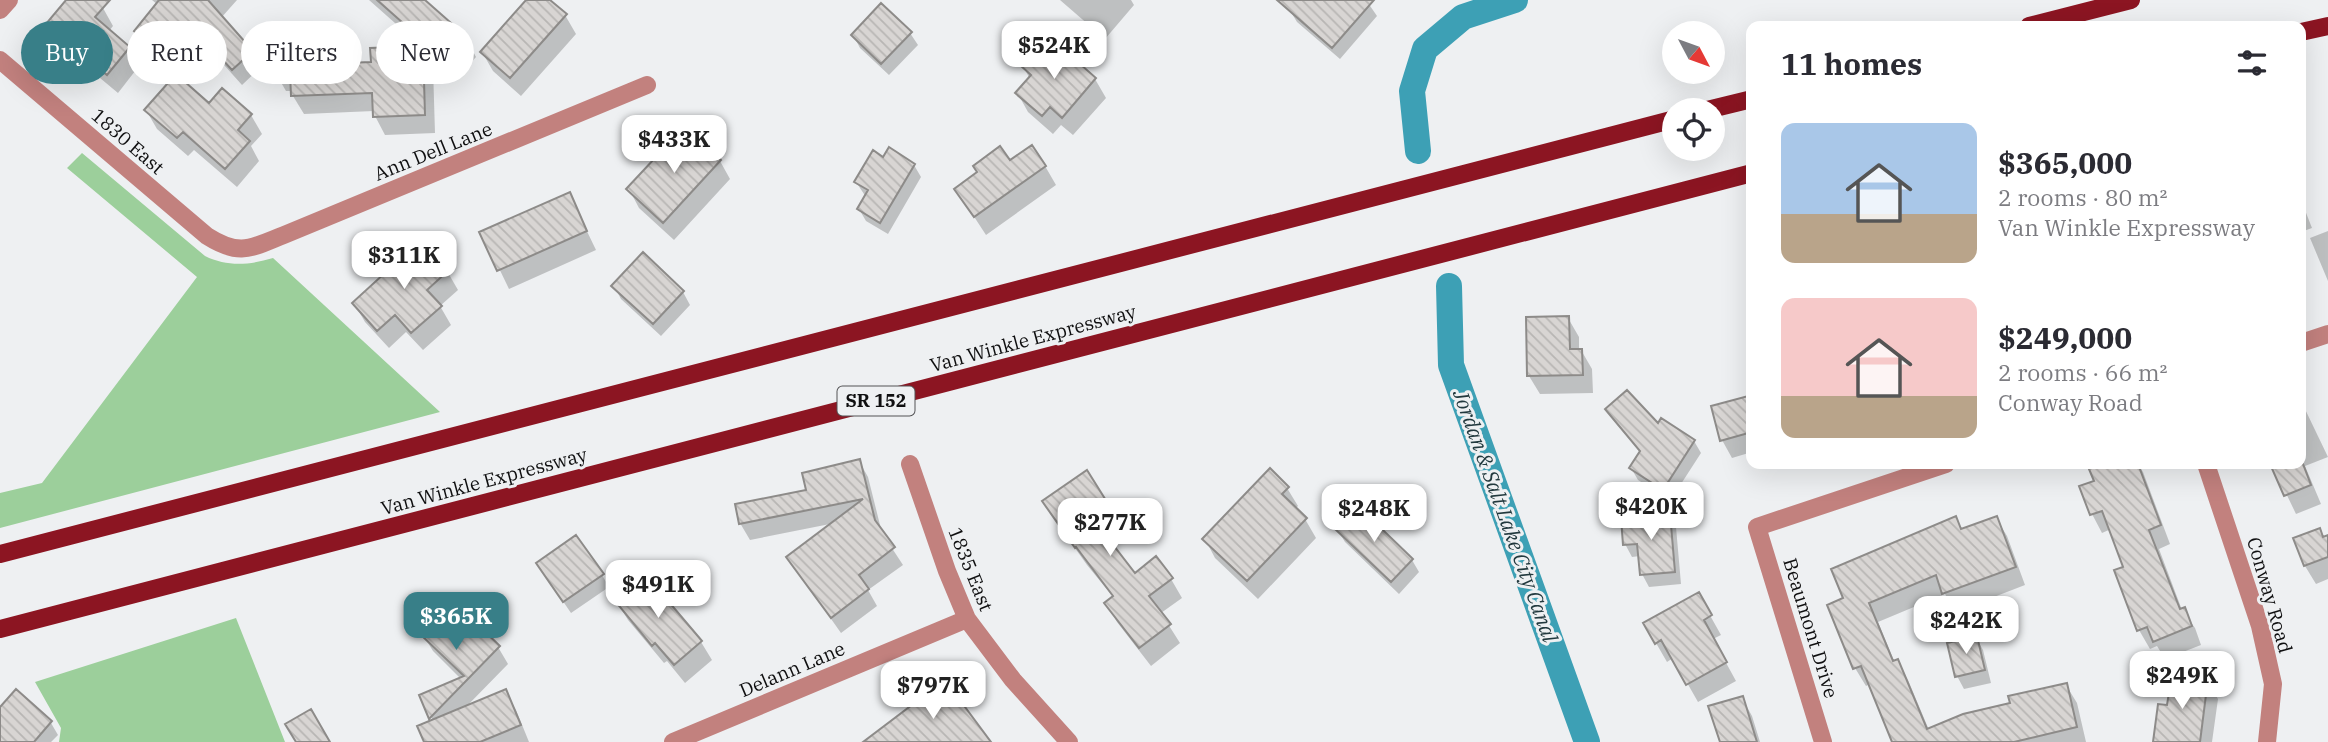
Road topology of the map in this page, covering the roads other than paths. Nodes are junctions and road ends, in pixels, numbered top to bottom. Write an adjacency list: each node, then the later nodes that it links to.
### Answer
1 (9, 0): 3 (street)
2 (2131, 0): 4 (main road)
3 (0, 10)
4 (2049, 21)
5 (2328, 26): 6 (main road)
6 (2306, 31)
7 (0, 60): 13 (street, 1830 East)
8 (648, 85): 13 (street, Ann Dell Lane)
9 (1746, 100): 10 (main road)
10 (1725, 106)
11 (1662, 122): 19 (main road)
12 (1746, 175): 21 (main road, Van Winkle Expressway / SR 152)
13 (233, 249)
14 (2328, 334): 15 (street)
15 (2306, 341)
16 (910, 464): 20 (street, 1835 East)
17 (1931, 469): 24 (street, Beaumont Drive)
18 (2208, 469): 25 (street, Conway Road)
19 (0, 554)
20 (967, 619): 22 (street, Delann Lane); 23 (street, 1835 East)
21 (0, 629)
22 (673, 742)
23 (1069, 742)
24 (1824, 742)
25 (2266, 742)

